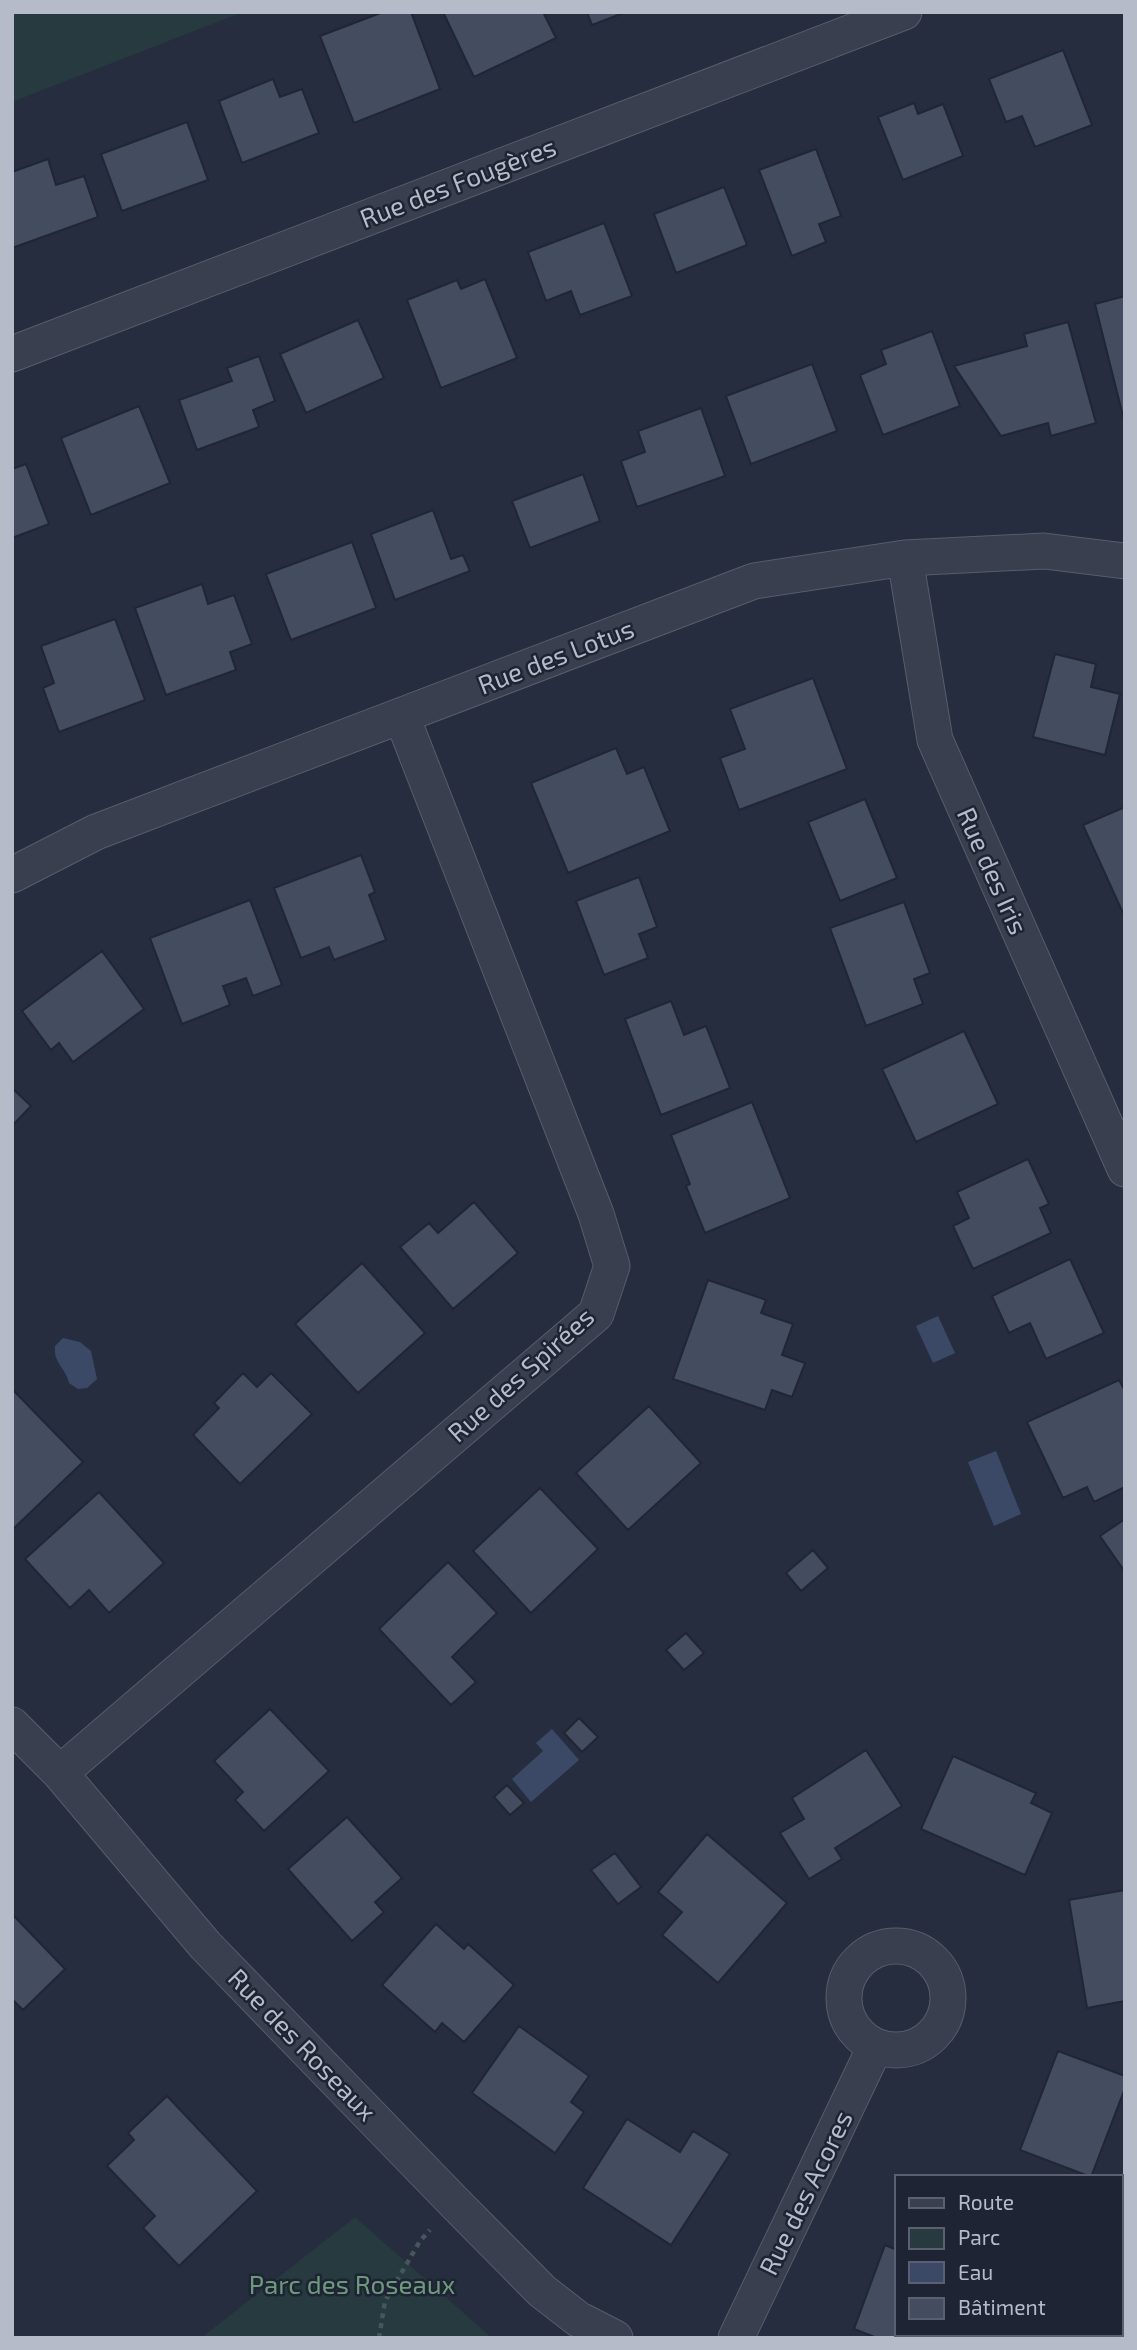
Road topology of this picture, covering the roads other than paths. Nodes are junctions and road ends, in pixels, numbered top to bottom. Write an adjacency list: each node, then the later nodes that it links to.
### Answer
1 (904, 12): 2 (street, Rue des Fougères)
2 (12, 354)
3 (905, 558): 4 (street, Rue des Lotus); 5 (street, Rue des Lotus); 7 (street, Rue des Iris)
4 (1125, 561)
5 (402, 717): 6 (street, Rue des Lotus); 9 (street, Rue des Spirées)
6 (12, 875)
7 (1125, 1169)
8 (12, 1725): 9 (street, Rue des Roseaux)
9 (60, 1773): 11 (street, Rue des Roseaux)
10 (875, 2048): 12 (street, Rue des Acores)
11 (615, 2338)
12 (736, 2338)

